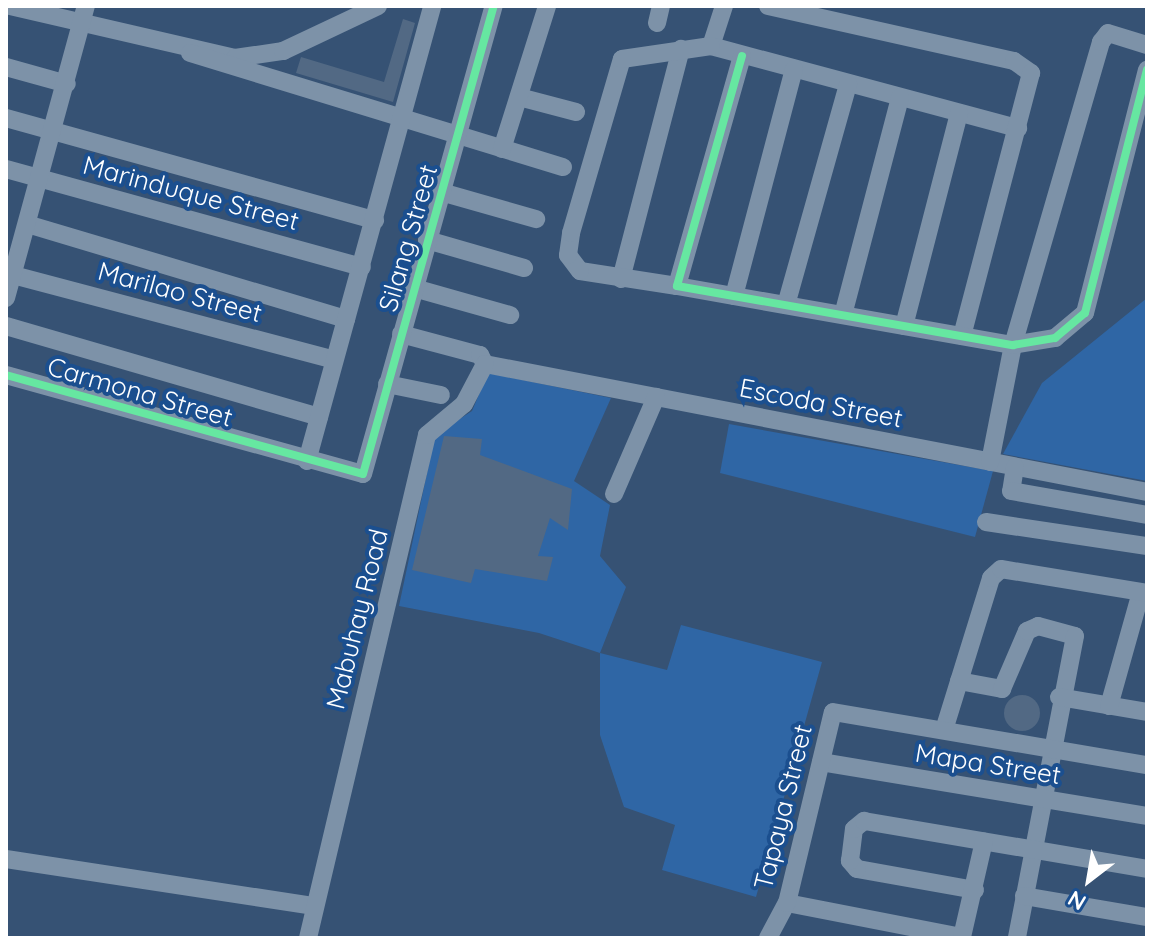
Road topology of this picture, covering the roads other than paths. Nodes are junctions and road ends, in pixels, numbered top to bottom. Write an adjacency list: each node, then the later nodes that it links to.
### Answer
1 (10, 6): 9 (street)
2 (86, 6): 9 (street)
3 (378, 6): 13 (street)
4 (432, 6): 25 (street)
5 (494, 6): 28 (street, Silang Street)
6 (547, 6): 20 (street)
7 (724, 6): 11 (street)
8 (768, 6): 26 (street)
9 (80, 26): 13 (street); 18 (street)
10 (1147, 45): 54 (street)
11 (711, 46): 12 (street); 14 (street)
12 (681, 49): 41 (street); 41 (street)
13 (190, 53): 25 (street)
14 (742, 56): 16 (street); 42 (street)
15 (6, 67): 18 (street)
16 (794, 69): 19 (street); 44 (street)
17 (1147, 70): 54 (street)
18 (67, 84): 27 (street)
19 (848, 84): 21 (street); 46 (street)
20 (519, 97): 22 (street); 29 (street)
21 (900, 97): 23 (street); 48 (street)
22 (576, 112)
23 (959, 113): 26 (street); 51 (street)
24 (6, 118): 27 (street)
25 (403, 118): 28 (street); 35 (street)
26 (1018, 128): 53 (street)
27 (54, 131): 32 (street); 35 (street)
28 (459, 135): 29 (street); 33 (street, Silang Street)
29 (502, 149): 30 (street)
30 (563, 167)
31 (6, 169): 32 (street, Marinduque Street)
32 (42, 179): 36 (street); 38 (street, Marinduque Street)
33 (441, 192): 34 (street); 37 (street, Silang Street)
34 (536, 219)
35 (375, 220): 38 (street)
36 (27, 224): 40 (street); 49 (street)
37 (427, 240): 39 (street); 43 (street, Silang Street)
38 (362, 267): 49 (street)
39 (524, 268)
40 (13, 275): 45 (street); 55 (street, Marilao Street)
41 (621, 279): 42 (street)
42 (677, 286): 44 (street)
43 (414, 288): 47 (street); 52 (street, Silang Street)
44 (734, 296): 46 (street)
45 (6, 298)
46 (786, 305): 48 (street)
47 (510, 315)
48 (843, 315): 51 (street)
49 (346, 319): 55 (street)
50 (6, 326): 61 (street)
51 (904, 326): 53 (street)
52 (401, 334): 56 (street, Escoda Street); 58 (street, Silang Street)
53 (962, 336): 54 (street)
54 (1013, 345): 63 (street)
55 (334, 360): 61 (street)
56 (485, 364): 60 (street, Escoda Street); 93 (street, Mabuhay Road)
57 (6, 375): 62 (street, Carmona Street)
58 (387, 384): 59 (street); 65 (street, Silang Street)
59 (441, 395)
60 (656, 397): 63 (street, Escoda Street); 67 (street)
61 (319, 417): 62 (street)
62 (307, 461): 65 (street, Carmona Street)
63 (990, 462): 64 (street, Escoda Street)
64 (1015, 467): 66 (street, Escoda Street); 68 (street)
65 (354, 475)
66 (1147, 492)
67 (614, 494)
68 (1056, 499): 69 (street); 72 (street)
69 (1096, 506): 70 (street); 73 (street)
70 (1143, 514): 74 (street)
71 (986, 522): 72 (street)
72 (1050, 531): 73 (street)
73 (1091, 538): 74 (street)
74 (1140, 545)
75 (1144, 592): 76 (street); 78 (street)
76 (959, 681): 77 (street); 80 (street)
77 (1059, 697): 78 (street); 81 (street)
78 (1109, 706): 79 (street)
79 (1147, 712)
80 (944, 730): 81 (street, Tapaya Street); 82 (street, Tapaya Street)
81 (1050, 748): 83 (street, Tapaya Street); 84 (street)
82 (821, 762): 84 (street, Mapa Street); 92 (street, Tapaya Street)
83 (1147, 765)
84 (1041, 799): 85 (street, Mapa Street); 87 (street)
85 (1147, 816)
86 (984, 841): 87 (street); 90 (street); 90 (street)
87 (1032, 849): 89 (street); 91 (street)
88 (6, 859): 93 (street)
89 (1147, 869)
90 (975, 890): 92 (street)
91 (1024, 896): 94 (street); 97 (street)
92 (787, 903): 96 (street, Tapaya Street)
93 (314, 906): 95 (street)
94 (1147, 917)
95 (308, 938)
96 (768, 938)
97 (1017, 938)

